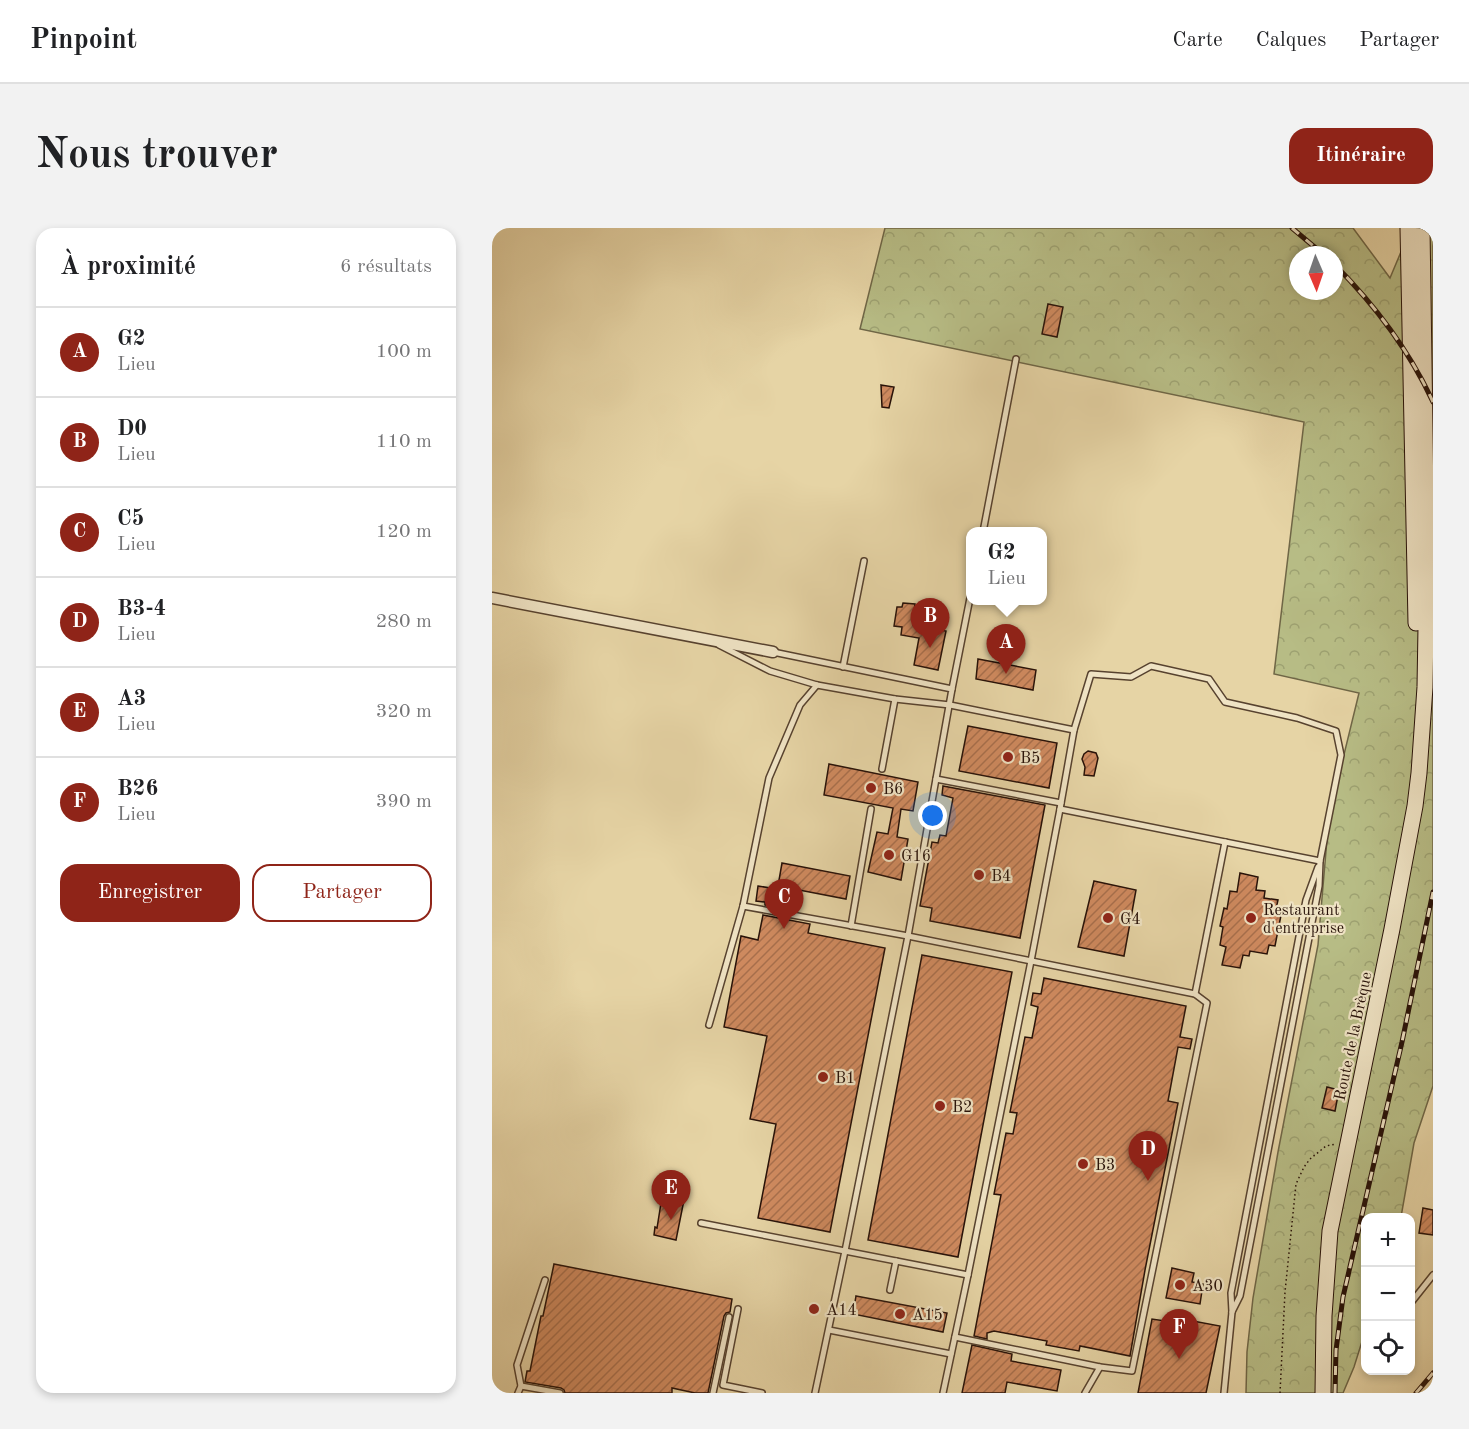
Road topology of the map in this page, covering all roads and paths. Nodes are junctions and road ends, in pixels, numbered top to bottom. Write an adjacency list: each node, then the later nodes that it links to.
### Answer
1 (1408, 228): 17 (main road)
2 (1422, 228): 17 (main road, Route de la Brèque)
3 (1017, 359): 4 (lane)
4 (984, 527)
5 (864, 561): 10 (lane)
6 (492, 598): 8 (street)
7 (969, 605): 12 (lane)
8 (708, 640): 9 (street); 11 (lane)
9 (773, 652): 10 (lane)
10 (843, 667): 12 (lane)
11 (817, 685): 13 (lane); 23 (lane)
12 (952, 689): 14 (lane)
13 (895, 699): 14 (lane); 16 (lane)
14 (950, 705): 15 (lane); 18 (lane)
15 (1074, 730): 19 (lane); 22 (lane)
16 (882, 769)
17 (1419, 773): 55 (main road, Route de la Brèque)
18 (936, 779): 19 (lane); 25 (lane)
19 (1061, 806): 21 (lane); 26 (lane)
20 (871, 809): 24 (lane)
21 (1225, 842): 22 (lane); 27 (lane)
22 (1320, 861): 39 (lane); 39 (lane)
23 (743, 906): 24 (lane); 28 (lane)
24 (851, 926): 25 (lane)
25 (908, 936): 26 (lane); 31 (lane)
26 (1031, 961): 27 (lane); 33 (lane)
27 (1195, 994): 44 (lane)
28 (708, 1025)
29 (1340, 1144): 54 (path)
30 (701, 1223): 31 (lane)
31 (845, 1251): 32 (lane); 41 (lane)
32 (896, 1261): 33 (lane); 36 (lane)
33 (968, 1275): 42 (lane)
34 (1433, 1275): 37 (lane)
35 (545, 1280): 45 (lane)
36 (890, 1290)
37 (1415, 1298)
38 (738, 1309): 49 (lane)
39 (1232, 1312): 53 (lane)
40 (729, 1317): 48 (lane)
41 (828, 1330): 43 (lane); 50 (lane)
42 (955, 1337): 43 (lane); 44 (lane)
43 (951, 1354): 51 (lane)
44 (1100, 1367): 52 (lane)
45 (521, 1386): 46 (lane); 47 (lane)
46 (519, 1393)
47 (560, 1393)
48 (713, 1393)
49 (762, 1393)
50 (815, 1393)
51 (943, 1393)
52 (1085, 1393)
53 (1224, 1393)
54 (1280, 1393)
55 (1323, 1393)

